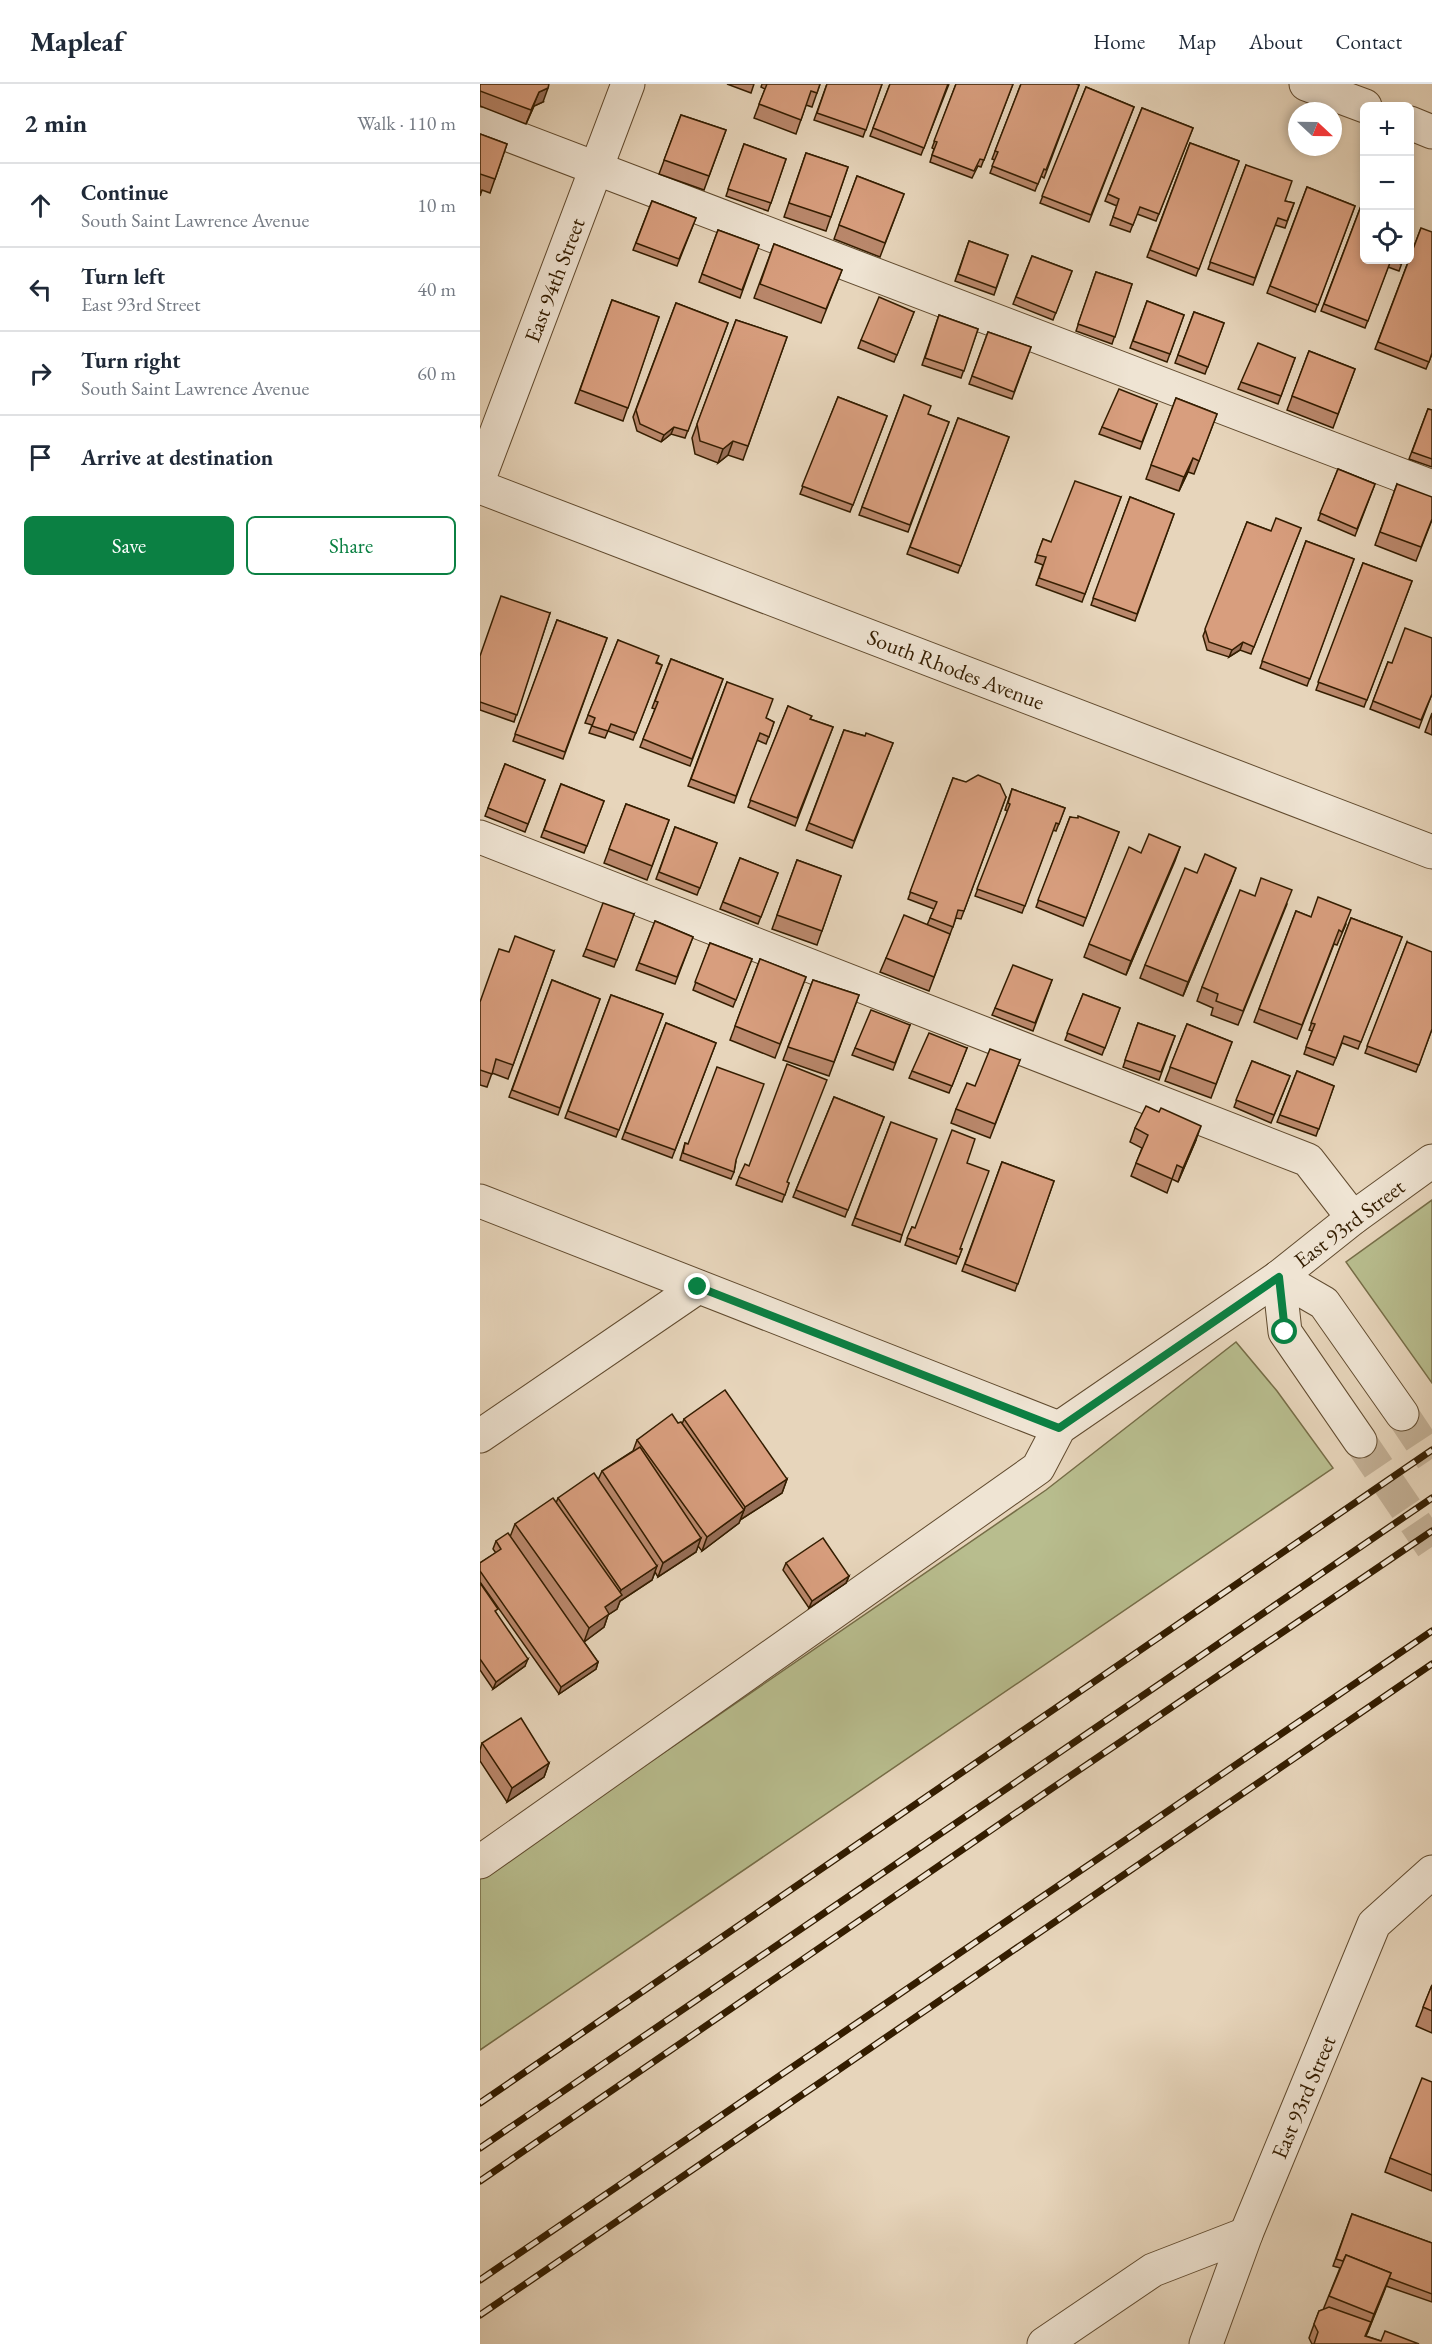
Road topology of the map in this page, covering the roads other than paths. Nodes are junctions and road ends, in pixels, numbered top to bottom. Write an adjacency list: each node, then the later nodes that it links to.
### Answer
1 (628, 84): 7 (street, East 94th Street)
2 (1306, 84): 3 (street)
3 (1360, 104)
4 (480, 124): 7 (street)
5 (1414, 125): 6 (street)
6 (1432, 132)
7 (596, 168): 8 (street, East 94th Street); 10 (street)
8 (480, 476)
9 (480, 487): 12 (street, South Rhodes Avenue)
10 (1432, 487)
11 (480, 837): 15 (street)
12 (1432, 852)
13 (1432, 1161): 15 (street, East 93rd Street)
14 (480, 1201): 17 (street)
15 (1353, 1218): 16 (street, East 93rd Street)
16 (1279, 1277): 18 (street); 19 (street, East 93rd Street); 21 (street)
17 (698, 1287): 19 (street); 20 (street)
18 (1402, 1414)
19 (1059, 1428): 22 (street)
20 (480, 1436)
21 (1360, 1441)
22 (480, 1862)
23 (1432, 1872): 24 (street, East 93rd Street)
24 (1246, 2234): 25 (street); 26 (street, East 93rd Street)
25 (1044, 2344)
26 (1206, 2344)

